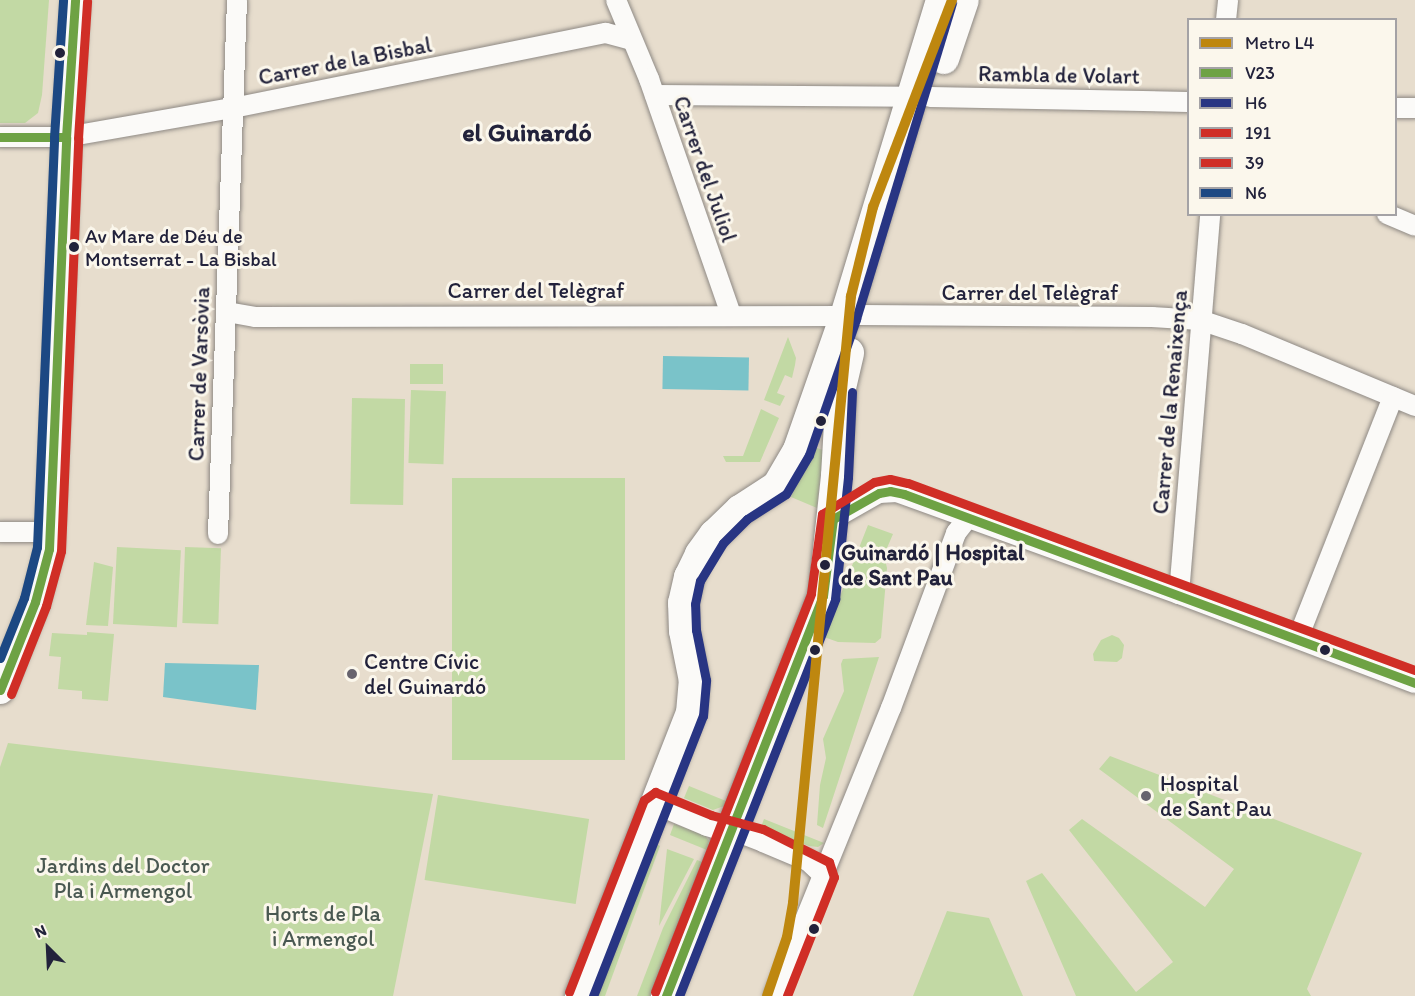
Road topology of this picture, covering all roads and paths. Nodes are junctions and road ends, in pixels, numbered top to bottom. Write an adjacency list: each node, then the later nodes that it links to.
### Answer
1 (75, 0): 16 (street)
2 (237, 0): 12 (street, Carrer de Varsòvia)
3 (941, 0): 10 (main road)
4 (964, 0): 10 (main road)
5 (1228, 0): 7 (street)
6 (621, 1): 8 (street, Carrer del Juliol)
7 (1226, 18)
8 (632, 40): 9 (street, Carrer del Juliol); 12 (street, Carrer de la Bisbal)
9 (655, 95): 10 (street, Rambla de Volart); 21 (street, Carrer del Juliol)
10 (920, 97): 11 (street, Rambla de Volart); 22 (main road)
11 (1187, 102)
12 (233, 108): 16 (street, Carrer de la Bisbal); 20 (street, Carrer de Varsòvia)
13 (1397, 108): 14 (street)
14 (1415, 108)
15 (0, 137): 16 (street, Carrer de la Bisbal)
16 (66, 137): 29 (street)
17 (1210, 216): 23 (street, Carrer de la Renaixença)
18 (1392, 216): 19 (street)
19 (1415, 226)
20 (227, 312): 21 (street, Carrer del Telègraf); 30 (street, Carrer de Varsòvia)
21 (731, 315): 22 (street, Carrer del Telègraf)
22 (853, 316): 23 (street, Carrer del Telègraf); 26 (main road); 35 (main road)
23 (1200, 320): 24 (street, Carrer del Telègraf); 31 (street, Carrer de la Renaixença)
24 (1393, 397): 25 (street, Carrer del Telègraf); 32 (street)
25 (1415, 406)
26 (832, 519): 27 (street); 36 (main road)
27 (967, 519): 31 (street); 37 (street)
28 (0, 532): 29 (street)
29 (50, 532): 34 (street)
30 (218, 534)
31 (1179, 594): 32 (street)
32 (1298, 638): 33 (street)
33 (1415, 683)
34 (0, 690)
35 (655, 804): 36 (street); 38 (main road)
36 (730, 834): 37 (street); 39 (main road)
37 (822, 874): 40 (street)
38 (580, 996)
39 (666, 996)
40 (774, 996)

